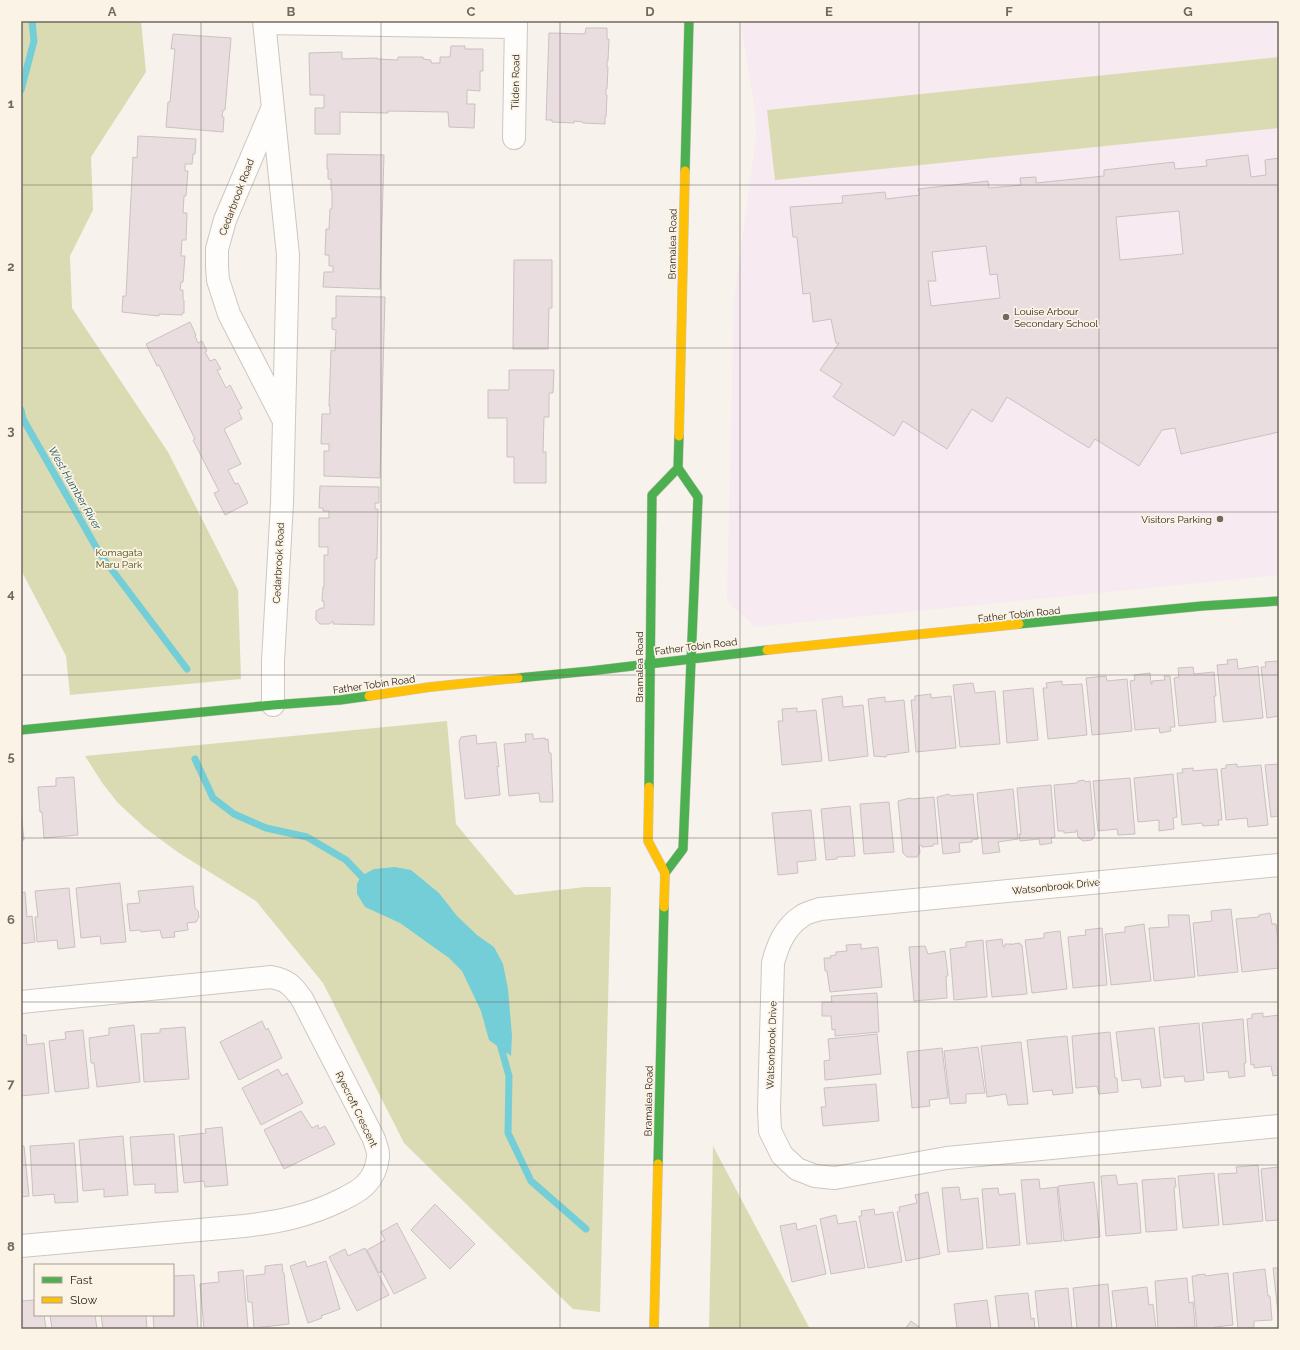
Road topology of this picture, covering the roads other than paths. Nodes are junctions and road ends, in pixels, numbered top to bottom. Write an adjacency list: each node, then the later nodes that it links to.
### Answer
1 (689, 21): 7 (main road, Bramalea Road)
2 (264, 22): 3 (street); 4 (street, Cedarbrook Road)
3 (516, 24): 5 (street, Tilden Road)
4 (273, 106): 6 (street, Cedarbrook Road); 6 (street, Cedarbrook Road)
5 (514, 138)
6 (284, 420): 11 (street, Cedarbrook Road)
7 (678, 468): 9 (main road); 10 (main road, Bramalea Road)
8 (1279, 600): 9 (main road, Father Tobin Road)
9 (692, 658): 10 (main road, Father Tobin Road); 14 (main road)
10 (650, 663): 11 (main road, Father Tobin Road); 14 (main road, Bramalea Road)
11 (273, 705): 12 (main road, Father Tobin Road)
12 (21, 730)
13 (1279, 865): 16 (street, Watsonbrook Drive)
14 (665, 873): 18 (main road, Bramalea Road)
15 (21, 1002): 17 (street, Ryecroft Crescent)
16 (1279, 1126)
17 (21, 1246)
18 (654, 1329)

